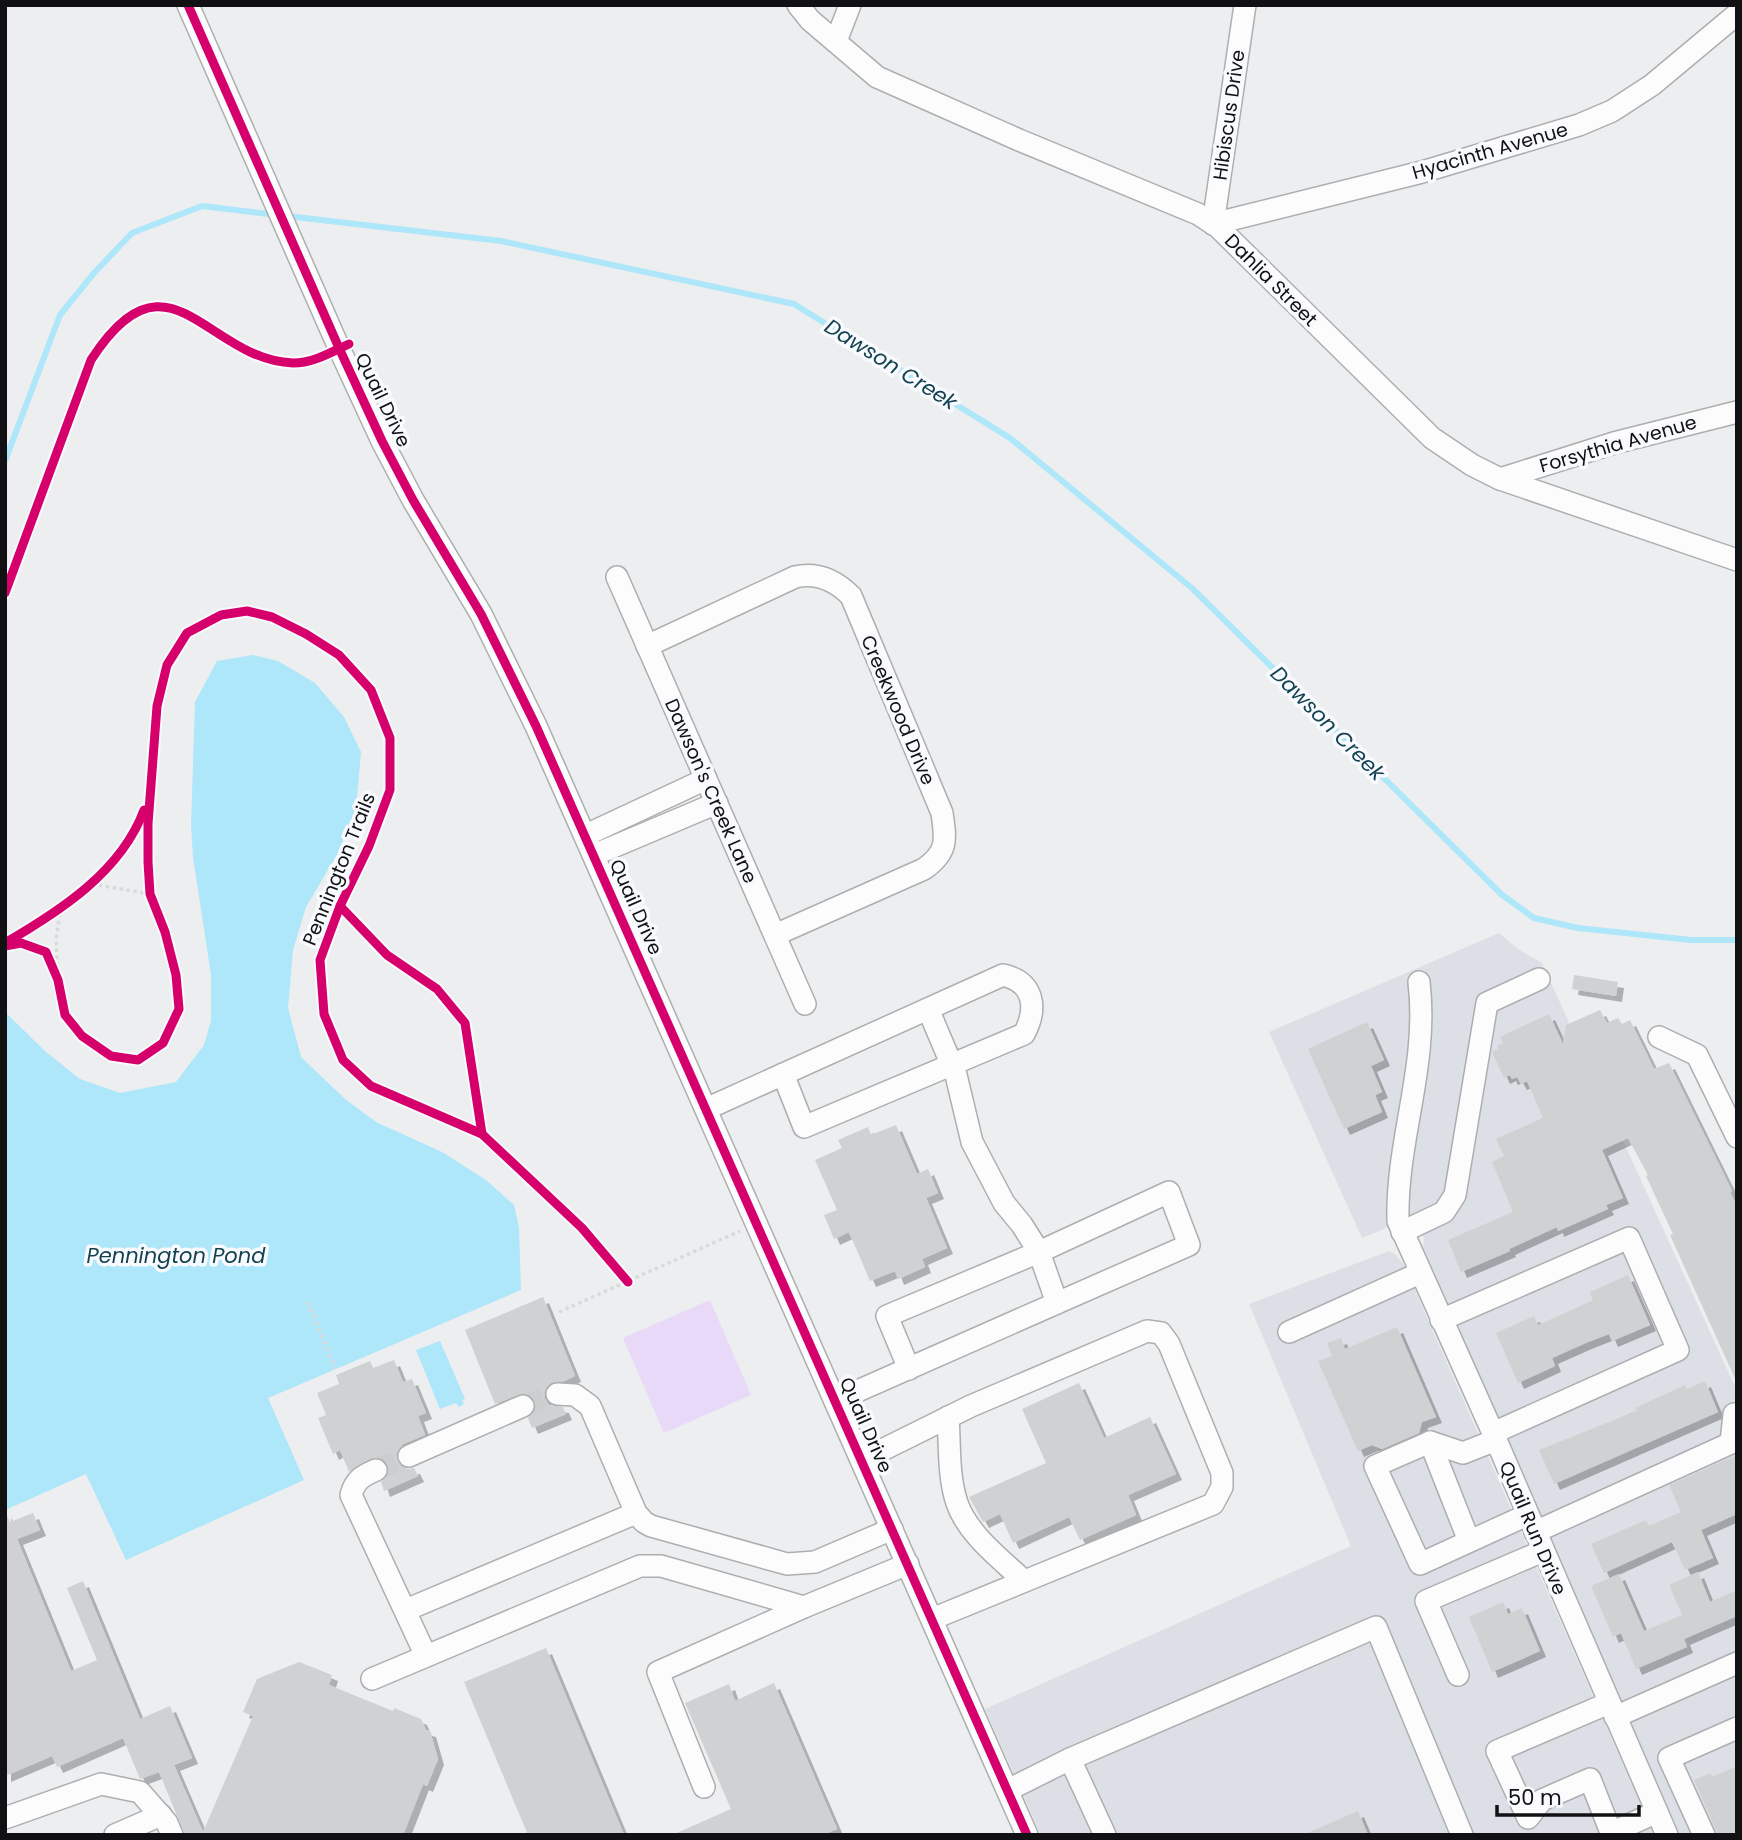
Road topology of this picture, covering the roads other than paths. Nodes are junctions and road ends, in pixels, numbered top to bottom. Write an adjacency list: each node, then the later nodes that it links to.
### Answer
1 (188, 5): 15 (street, Quail Drive)
2 (798, 5): 6 (street, Dahlia Street)
3 (850, 5): 6 (street)
4 (1245, 5): 7 (street, Hibiscus Drive)
5 (1737, 14): 7 (street, Hyacinth Avenue)
6 (836, 41): 7 (street, Dahlia Street)
7 (1213, 224): 9 (street, Dahlia Street)
8 (1737, 412): 9 (street, Forsythia Avenue)
9 (1500, 479): 10 (street, Dahlia Street)
10 (1737, 560)
11 (617, 577): 12 (street, Dawson's Creek Lane)
12 (647, 646): 13 (street, Dawson's Creek Lane); 17 (street, Creekwood Drive)
13 (706, 779): 14 (street, Dawson's Creek Lane); 15 (street)
14 (717, 803): 16 (street); 17 (street, Dawson's Creek Lane)
15 (586, 835): 16 (street, Quail Drive)
16 (594, 855): 25 (street, Quail Drive)
17 (775, 935): 20 (street, Dawson's Creek Lane)
18 (1539, 979): 27 (street)
19 (1419, 982): 27 (street)
20 (805, 1004)
21 (928, 1009): 23 (street); 23 (street); 24 (street)
22 (1659, 1037): 26 (street)
23 (952, 1064): 24 (street); 28 (street)
24 (783, 1074): 25 (street)
25 (706, 1109): 35 (street, Quail Drive)
26 (1737, 1137)
27 (1400, 1227): 29 (street, Quail Run Drive)
28 (1039, 1252): 30 (street); 30 (street); 33 (street)
29 (1420, 1273): 31 (street, Quail Run Drive); 32 (street)
30 (1057, 1303): 33 (street)
31 (1441, 1320): 39 (street, Quail Run Drive); 39 (street)
32 (1289, 1332)
33 (909, 1369): 35 (street)
34 (557, 1394): 44 (street)
35 (835, 1401): 42 (street, Quail Drive)
36 (523, 1406): 41 (street)
37 (1734, 1414): 46 (street)
38 (948, 1417): 42 (street); 49 (street); 49 (street)
39 (1495, 1436): 40 (street); 46 (street, Quail Run Drive)
40 (1430, 1442): 47 (street); 47 (street)
41 (409, 1456)
42 (862, 1460): 45 (street, Quail Drive)
43 (376, 1470): 51 (street)
44 (636, 1513): 45 (street); 51 (street)
45 (892, 1530): 48 (street, Quail Drive)
46 (1535, 1532): 47 (street); 55 (street); 57 (street, Quail Run Drive)
47 (1469, 1541)
48 (908, 1564): 50 (street); 52 (street, Quail Drive)
49 (1024, 1581): 52 (street)
50 (804, 1607): 53 (street); 62 (street)
51 (406, 1610): 53 (street)
52 (932, 1619): 63 (street, Quail Drive)
53 (426, 1657): 56 (street)
54 (1737, 1663): 57 (street)
55 (1458, 1675)
56 (372, 1679)
57 (1612, 1710): 61 (street, Quail Run Drive); 67 (street)
58 (1737, 1728): 59 (street)
59 (1669, 1758): 61 (street); 74 (street)
60 (1070, 1759): 63 (street); 71 (street); 72 (street)
61 (1639, 1771): 64 (street, Quail Run Drive)
62 (704, 1787)
63 (1008, 1790): 70 (street, Quail Drive)
64 (1657, 1812): 67 (street); 73 (street, Quail Run Drive)
65 (162, 1815): 66 (street); 68 (street); 69 (street)
66 (5, 1818)
67 (1612, 1834)
68 (115, 1835)
69 (172, 1835)
70 (1027, 1835)
71 (1105, 1835)
72 (1462, 1835)
73 (1667, 1835)
74 (1704, 1835)

